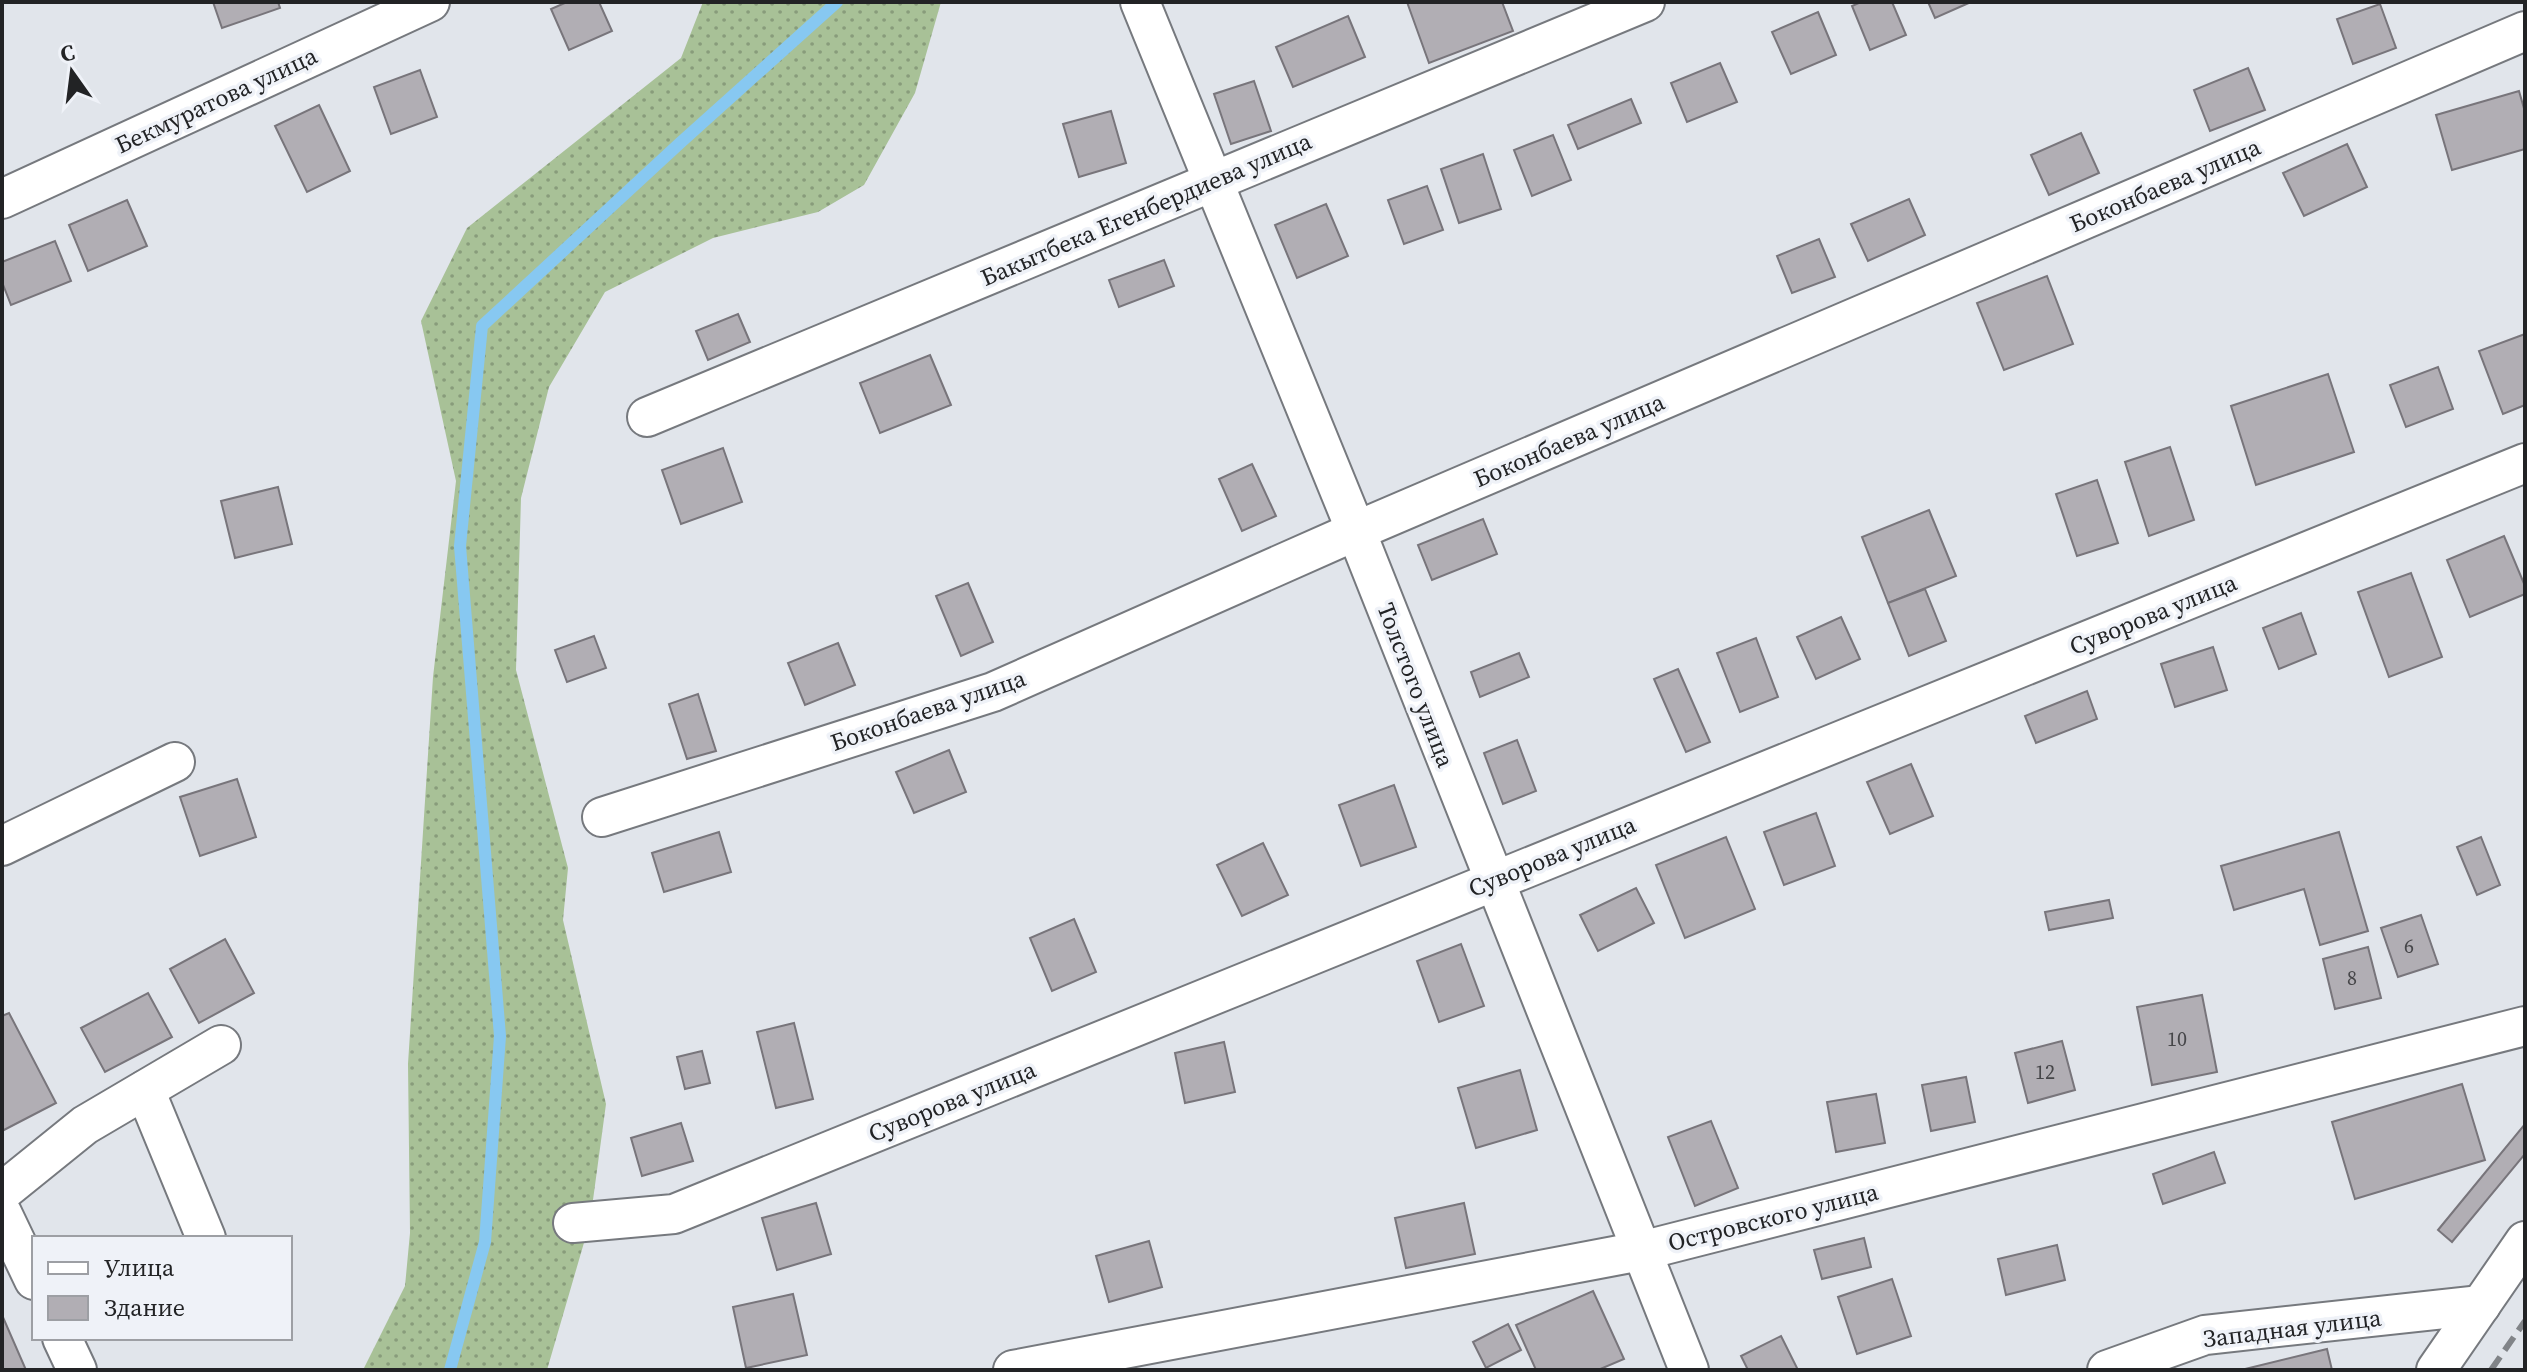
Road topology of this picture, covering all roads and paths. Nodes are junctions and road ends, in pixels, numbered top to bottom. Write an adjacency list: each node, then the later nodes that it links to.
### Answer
1 (430, 2): 6 (street, Бекмуратова улица)
2 (1140, 2): 5 (street, Толстого улица)
3 (1645, 2): 5 (street, Бакытбека Егенбердиева улица)
4 (2525, 31): 9 (street, Боконбаева улица)
5 (1212, 181): 7 (street, Бакытбека Егенбердиева улица); 9 (street, Толстого улица)
6 (2, 199)
7 (647, 417)
8 (2525, 463): 13 (street, Суворова улица)
9 (1356, 531): 11 (street, Боконбаева улица); 13 (street, Толстого улица)
10 (175, 762): 12 (street)
11 (602, 817)
12 (2, 846)
13 (1492, 880): 19 (street, Суворова улица); 22 (street, Толстого улица)
14 (2525, 1026): 22 (street, Островского улица)
15 (221, 1045): 16 (street)
16 (145, 1090): 17 (street); 20 (street)
17 (2, 1192)
18 (2, 1213): 23 (street)
19 (573, 1223)
20 (205, 1236)
21 (2525, 1241): 24 (street)
22 (1641, 1251): 27 (street, Островского улица); 28 (street, Толстого улица)
23 (32, 1276)
24 (2481, 1305): 29 (street, Западная улица); 30 (street)
25 (63, 1340): 26 (street)
26 (77, 1370)
27 (1013, 1370)
28 (1689, 1370)
29 (2107, 1370)
30 (2436, 1370)

